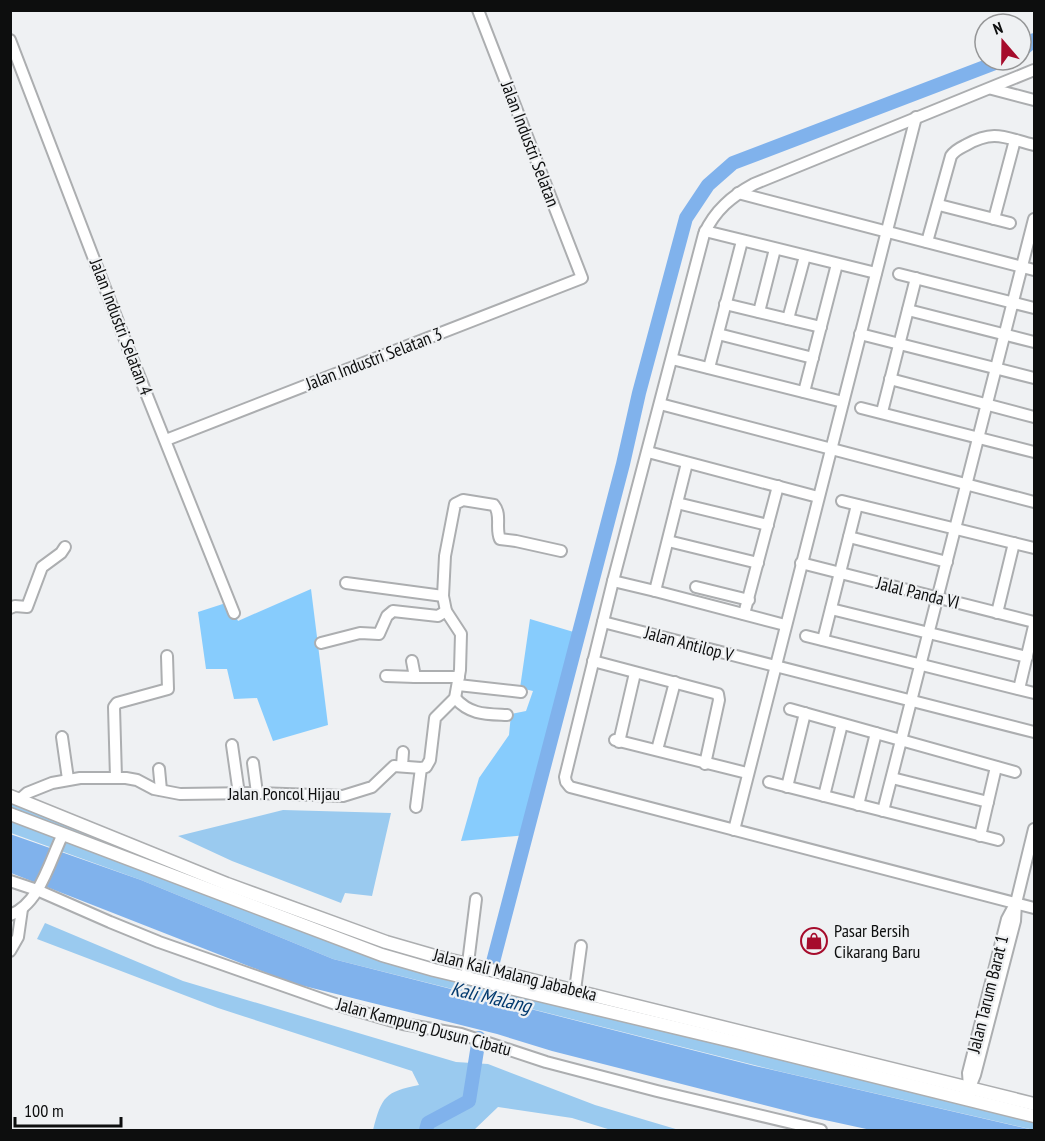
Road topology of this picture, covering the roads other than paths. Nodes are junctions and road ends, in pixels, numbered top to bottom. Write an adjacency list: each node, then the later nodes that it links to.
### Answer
1 (478, 10): 25 (street, Jalan Industri Selatan)
2 (10, 39): 53 (street, Jalan Industri Selatan 4)
3 (1035, 70): 4 (street)
4 (991, 89): 5 (street); 6 (street)
5 (1035, 100)
6 (916, 117): 9 (street); 15 (street)
7 (1015, 140): 8 (street); 10 (street); 11 (street)
8 (1035, 145)
9 (738, 193): 14 (street); 15 (street)
10 (939, 205): 11 (street); 17 (street)
11 (994, 219): 12 (street)
12 (1010, 222)
13 (1034, 224): 21 (street)
14 (705, 231): 16 (street); 39 (street)
15 (887, 232): 17 (street); 23 (street)
16 (742, 241): 18 (street); 28 (street)
17 (927, 242): 21 (street)
18 (775, 249): 19 (street); 31 (street)
19 (805, 256): 20 (street); 32 (street)
20 (837, 264): 23 (street); 33 (street)
21 (1022, 267): 22 (street); 27 (street)
22 (1035, 270)
23 (876, 273): 35 (street)
24 (899, 274): 26 (street)
25 (582, 278): 53 (street, Jalan Industri Selatan 3)
26 (916, 278): 27 (street); 30 (street)
27 (1013, 303): 29 (street); 36 (street)
28 (726, 304): 31 (street); 34 (street)
29 (1035, 308)
30 (908, 310): 36 (street); 38 (street)
31 (759, 312): 32 (street)
32 (788, 319): 33 (street)
33 (821, 327): 40 (street)
34 (718, 334): 40 (street); 41 (street)
35 (860, 334): 38 (street); 46 (street)
36 (1005, 334): 37 (street); 42 (street)
37 (1035, 342)
38 (899, 344): 42 (street); 44 (street)
39 (672, 358): 41 (street); 47 (street)
40 (813, 358): 45 (street)
41 (709, 368): 45 (street)
42 (996, 369): 43 (street); 48 (street)
43 (1035, 378)
44 (890, 379): 48 (street); 50 (street)
45 (804, 392): 46 (street)
46 (843, 402): 54 (street)
47 (660, 404): 54 (street); 55 (street)
48 (987, 404): 51 (street); 52 (street)
49 (861, 408): 50 (street)
50 (882, 412): 52 (street)
51 (1035, 417)
52 (979, 437): 56 (street); 58 (street)
53 (166, 440): 87 (street, Jalan Industri Selatan 4)
54 (832, 450): 58 (street); 60 (street)
55 (648, 452): 57 (street); 77 (street)
56 (1035, 452)
57 (687, 463): 59 (street); 63 (street)
58 (967, 484): 62 (street); 66 (street)
59 (778, 486): 60 (street); 65 (street)
60 (818, 497): 74 (street)
61 (843, 501): 64 (street)
62 (1035, 502)
63 (677, 503): 65 (street); 68 (street)
64 (857, 505): 66 (street); 67 (street)
65 (768, 525): 75 (street)
66 (956, 529): 69 (street); 73 (street)
67 (849, 537): 73 (street); 76 (street)
68 (668, 541): 75 (street); 79 (street)
69 (1014, 543): 71 (street); 88 (street)
70 (65, 547): 84 (street)
71 (1035, 548)
72 (561, 551): 80 (street)
73 (947, 562): 81 (street)
74 (801, 563): 76 (street, Jalal Panda VI); 92 (street)
75 (758, 564): 82 (street)
76 (840, 573): 81 (street, Jalal Panda VI); 85 (street)
77 (613, 581): 79 (street); 90 (street)
78 (346, 584): 80 (street)
79 (656, 591): 83 (street)
80 (443, 596): 86 (street)
81 (938, 598): 88 (street, Jalal Panda VI); 93 (street)
82 (749, 600): 83 (street); 89 (street)
83 (693, 601): 89 (street)
84 (10, 608)
85 (831, 609): 93 (street); 95 (street)
86 (446, 611): 96 (street); 106 (street)
87 (234, 613)
88 (997, 613): 91 (street, Jalal Panda VI)
89 (744, 614): 92 (street)
90 (603, 622): 100 (street); 102 (street, Jalan Antilop V)
91 (1035, 624): 98 (street)
92 (785, 625): 102 (street)
93 (929, 633): 98 (street); 101 (street)
94 (806, 636): 95 (street)
95 (823, 640): 101 (street)
96 (321, 643)
97 (167, 656): 132 (street)
98 (1027, 657): 108 (street)
99 (412, 661): 105 (street)
100 (593, 661): 103 (street); 148 (street)
101 (921, 664): 108 (street); 112 (street)
102 (775, 666): 112 (street, Jalan Antilop V); 131 (street)
103 (635, 673): 107 (street); 122 (street)
104 (386, 676): 105 (street)
105 (415, 677): 106 (street)
106 (459, 681): 109 (street); 111 (street)
107 (675, 682): 122 (street); 125 (street)
108 (1019, 689): 110 (street)
109 (521, 692)
110 (1035, 693)
111 (455, 698): 115 (street); 128 (street)
112 (912, 700): 117 (street, Jalan Antilop V); 120 (street)
113 (790, 709): 114 (street)
114 (805, 713): 116 (street); 136 (street)
115 (507, 715)
116 (842, 724): 118 (street); 140 (street)
117 (1035, 732)
118 (876, 733): 120 (street); 143 (street)
119 (62, 737): 134 (street)
120 (902, 740): 127 (street); 133 (street)
121 (232, 745): 138 (street)
122 (657, 750): 125 (street)
123 (403, 752): 126 (street)
124 (253, 763): 139 (street)
125 (705, 764): 131 (street)
126 (402, 766): 128 (street); 139 (street, Jalan Poncol Hijau)
127 (996, 767): 130 (street); 142 (street)
128 (422, 768): 144 (street)
129 (159, 769): 137 (street)
130 (1014, 772)
131 (747, 773): 148 (street)
132 (116, 778): 134 (street, Jalan Poncol Hijau); 137 (street, Jalan Poncol Hijau)
133 (892, 778): 142 (street); 145 (street)
134 (68, 779): 141 (street, Jalan Poncol Hijau)
135 (769, 782): 136 (street)
136 (787, 787): 140 (street)
137 (161, 790): 138 (street, Jalan Poncol Hijau)
138 (239, 794): 139 (street, Jalan Poncol Hijau)
139 (257, 794)
140 (824, 796): 143 (street)
141 (15, 798): 153 (main road, Jalan Kali Malang Jababeka)
142 (988, 801): 149 (street)
143 (858, 805): 145 (street)
144 (416, 807)
145 (883, 812): 149 (street)
146 (10, 814): 150 (main road, Jalan Kali Malang Jababeka)
147 (1035, 829): 157 (street, Jalan Tarum Barat 1)
148 (734, 830): 157 (street)
149 (980, 836): 151 (street)
150 (60, 838): 154 (street); 155 (main road, Jalan Kali Malang Jababeka)
151 (998, 840)
152 (10, 882): 154 (street, Jalan Kampung Dusun Cibatu)
153 (227, 884): 155 (main road); 163 (main road, Jalan Kali Malang Jababeka)
154 (40, 885): 159 (street); 171 (street, Jalan Kampung Dusun Cibatu)
155 (223, 896): 164 (main road, Jalan Kali Malang Jababeka)
156 (476, 899): 163 (street)
157 (1016, 903): 158 (street); 168 (street, Jalan Tarum Barat 1)
158 (1035, 908)
159 (22, 909): 160 (street); 162 (street)
160 (10, 915)
161 (581, 946): 166 (street)
162 (10, 951)
163 (471, 965): 164 (street); 165 (main road, Jalan Kali Malang Jababeka)
164 (470, 979): 165 (main road, Jalan Kali Malang Jababeka)
165 (515, 982): 166 (main road, Jalan Kali Malang Jababeka); 167 (main road, Jalan Kali Malang Jababeka)
166 (575, 990): 167 (street); 168 (main road, Jalan Kali Malang Jababeka)
167 (573, 1003): 168 (main road, Jalan Kali Malang Jababeka)
168 (967, 1093): 169 (main road, Jalan Kali Malang Jababeka); 170 (main road, Jalan Kali Malang Jababeka)
169 (1035, 1104)
170 (1035, 1116)
171 (821, 1131)

